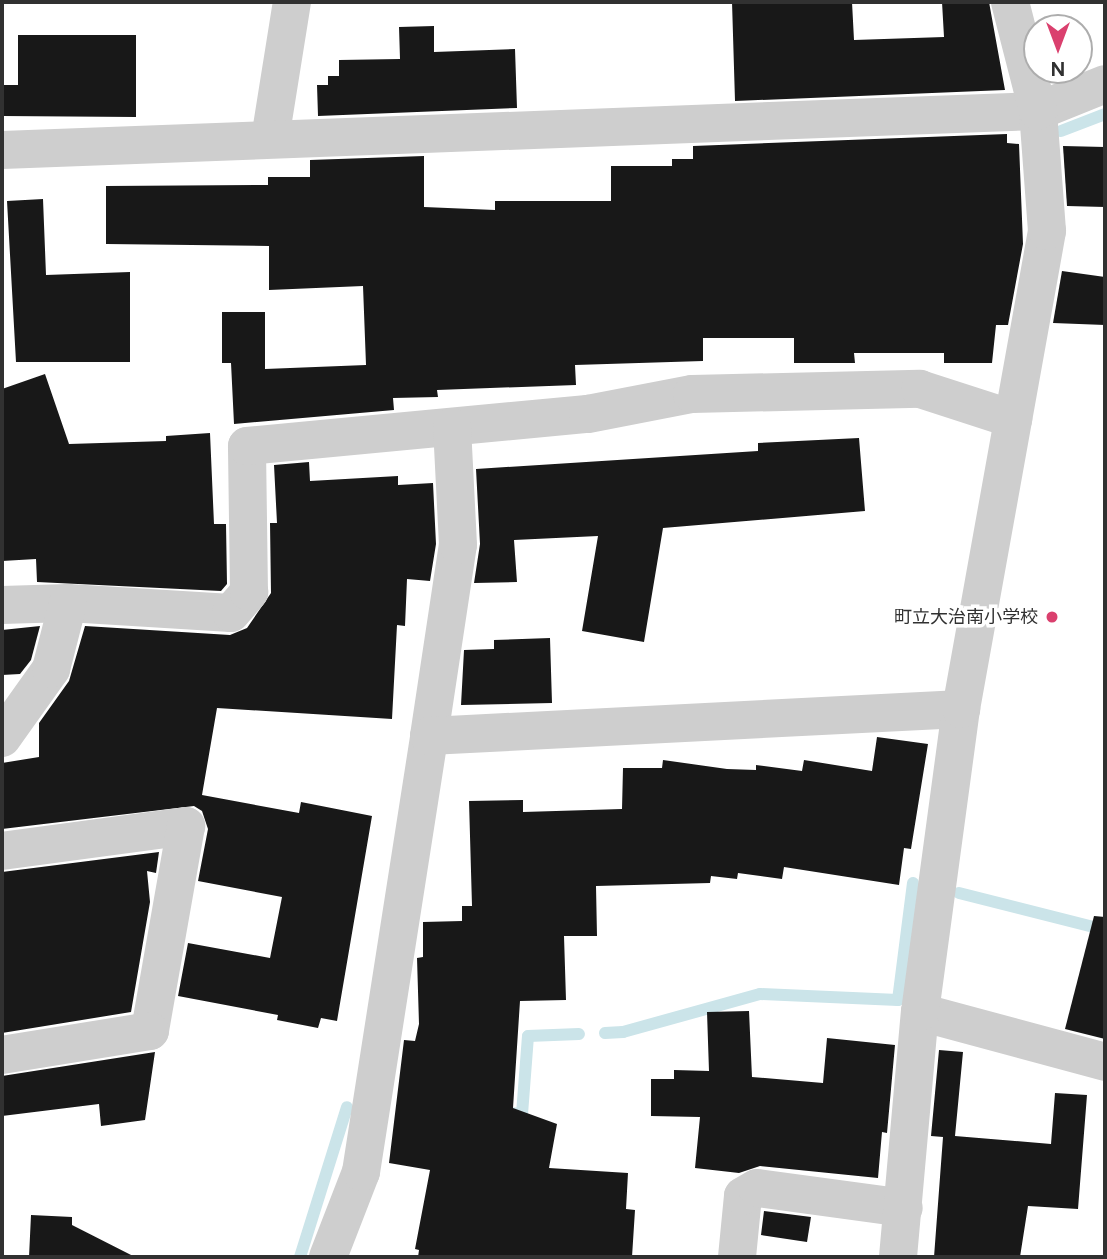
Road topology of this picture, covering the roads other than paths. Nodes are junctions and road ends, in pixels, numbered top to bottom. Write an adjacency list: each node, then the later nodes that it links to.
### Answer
1 (292, 2): 5 (street)
2 (1010, 2): 4 (street)
3 (1105, 85): 4 (street)
4 (1038, 111): 5 (street); 7 (street)
5 (270, 139): 6 (street)
6 (2, 150)
7 (1013, 419): 8 (street); 11 (street)
8 (452, 427): 9 (street); 12 (street)
9 (68, 603): 10 (street); 13 (street)
10 (2, 605)
11 (961, 709): 12 (street); 15 (street)
12 (429, 736): 19 (street)
13 (2, 738)
14 (2, 851): 16 (street)
15 (920, 1012): 17 (street); 18 (street)
16 (2, 1055)
17 (1105, 1062)
18 (904, 1208): 20 (street); 21 (street)
19 (328, 1257)
20 (737, 1257)
21 (898, 1257)

